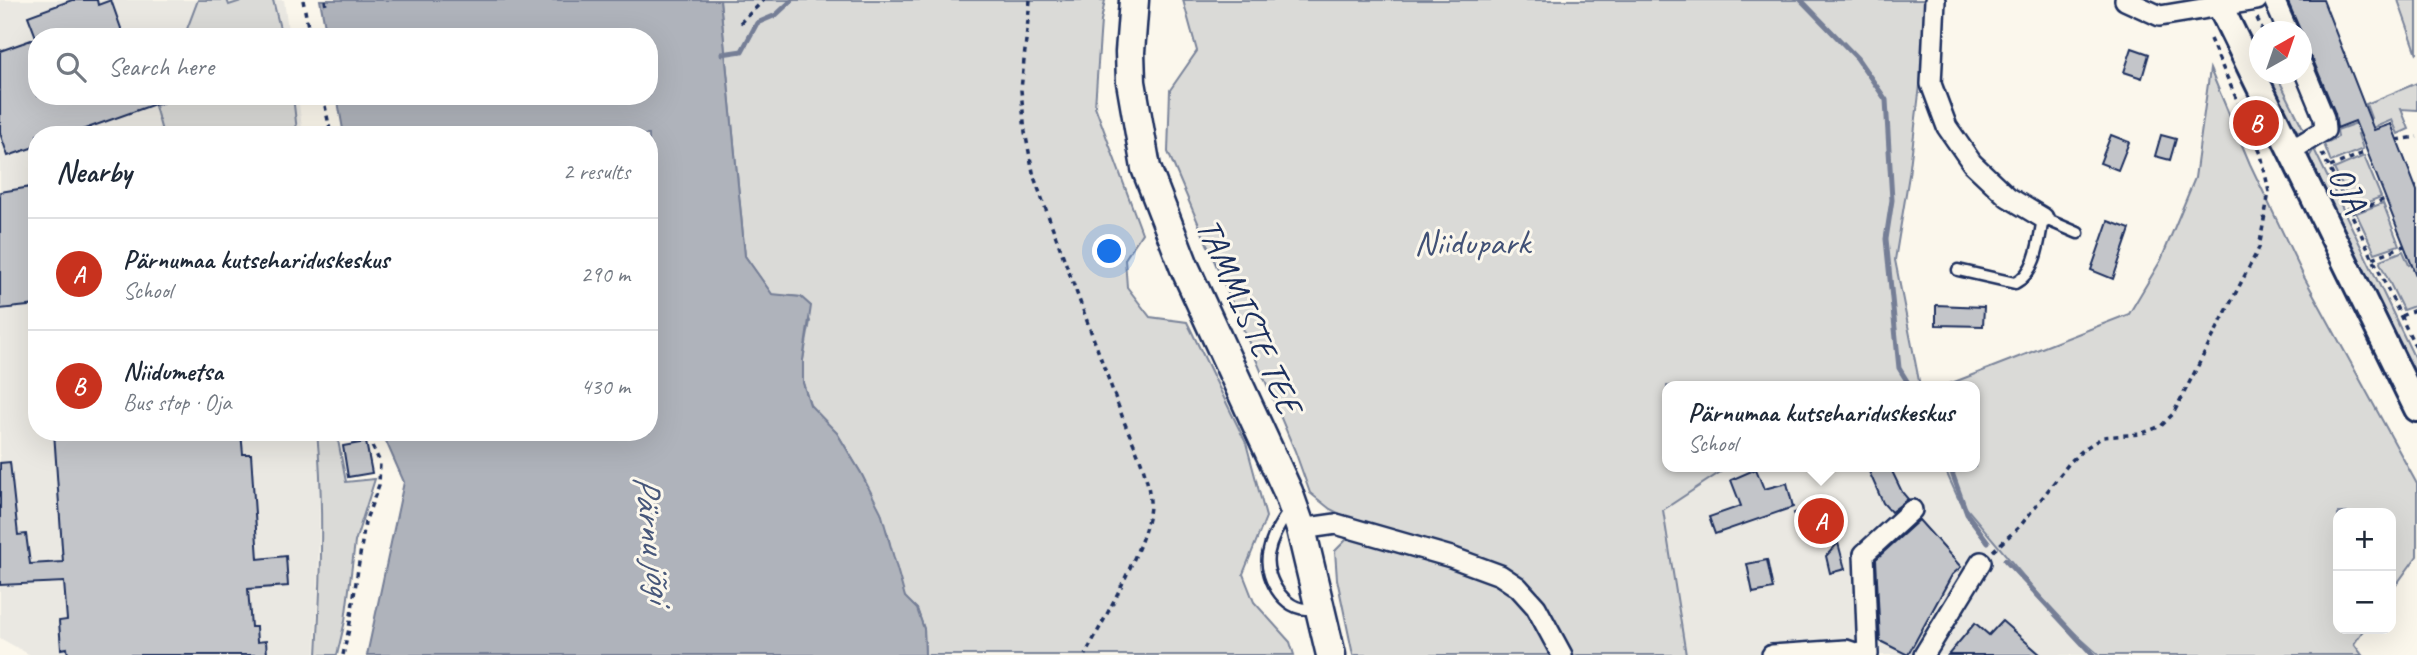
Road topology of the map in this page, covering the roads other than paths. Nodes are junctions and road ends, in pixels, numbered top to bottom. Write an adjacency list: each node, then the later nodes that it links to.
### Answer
1 (1134, 0): 15 (main road, TAMMISTE TEE)
2 (1935, 0): 10 (street)
3 (2125, 0): 6 (street)
4 (2257, 0): 6 (street)
5 (2274, 0): 7 (street)
6 (2218, 2): 9 (street, OJA)
7 (2283, 21)
8 (2309, 84): 9 (street)
9 (2290, 151): 13 (street, OJA)
10 (2043, 218): 11 (lane); 12 (lane)
11 (2078, 233)
12 (1958, 270)
13 (2416, 405)
14 (1912, 510): 22 (street)
15 (1297, 518): 17 (main road, TAMMISTE TEE); 17 (lane); 19 (street)
16 (1981, 562): 23 (street)
17 (1320, 605): 18 (main road, TAMMISTE TEE)
18 (1332, 655)
19 (1562, 655)
20 (1772, 655): 21 (street)
21 (1861, 655)
22 (1868, 655)
23 (1924, 655)

